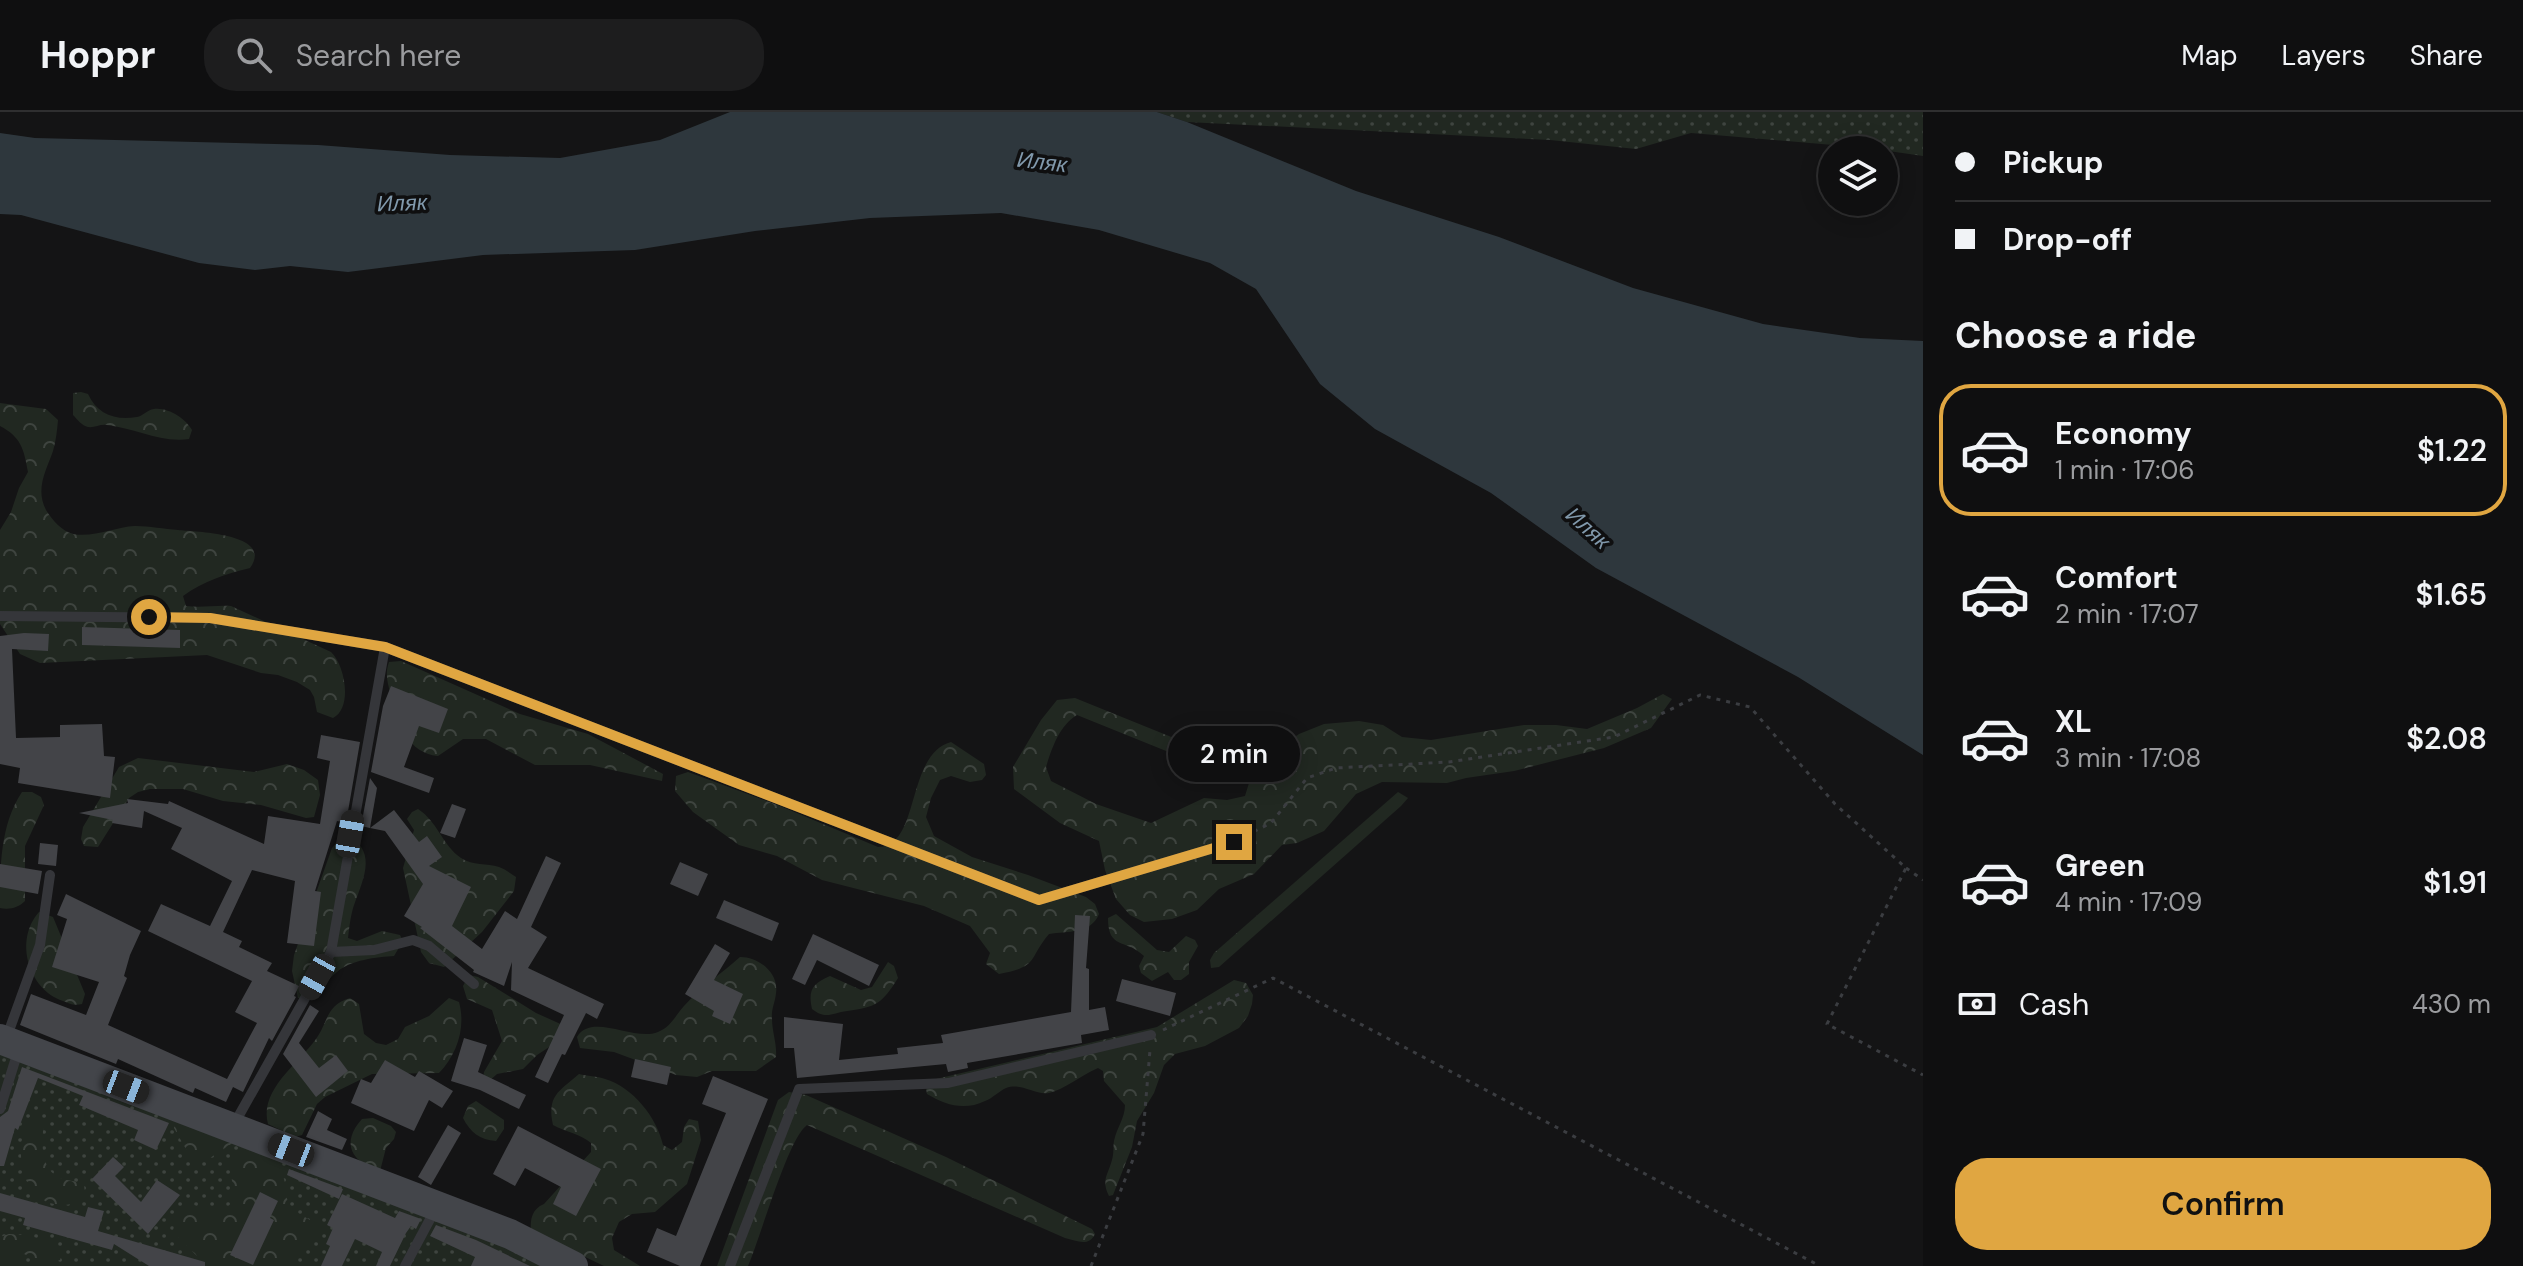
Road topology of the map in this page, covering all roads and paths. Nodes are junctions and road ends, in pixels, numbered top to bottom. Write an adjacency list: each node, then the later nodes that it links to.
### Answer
1 (0, 616): 2 (lane)
2 (385, 647): 3 (lane); 7 (lane)
3 (1234, 842): 4 (path)
4 (1906, 868): 6 (path); 11 (path)
5 (50, 875): 10 (lane)
6 (1923, 880)
7 (331, 952): 8 (lane); 13 (lane)
8 (474, 984)
9 (1151, 1035): 17 (lane); 18 (path); 19 (path)
10 (8, 1042): 12 (lane); 13 (street)
11 (1923, 1075)
12 (0, 1109)
13 (232, 1128): 14 (street)
14 (437, 1206): 15 (lane); 16 (street)
15 (405, 1266)
16 (573, 1266)
17 (730, 1266)
18 (1091, 1266)
19 (1820, 1266)

